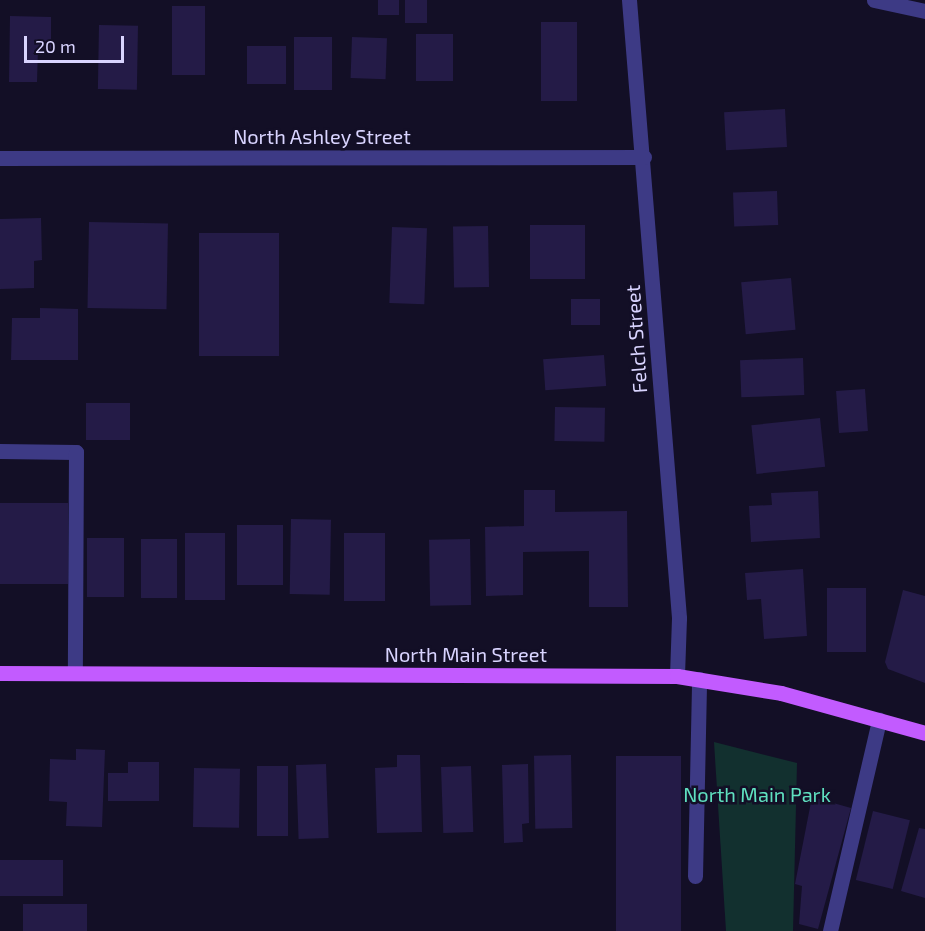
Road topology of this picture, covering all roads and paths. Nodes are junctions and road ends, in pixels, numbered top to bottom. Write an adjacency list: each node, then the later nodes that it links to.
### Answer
1 (629, 0): 4 (street, Felch Street)
2 (874, 0): 3 (street)
3 (925, 11)
4 (644, 156): 5 (street, North Ashley Street); 9 (street, Felch Street)
5 (0, 158)
6 (0, 451): 8 (street)
7 (0, 673): 8 (main road, North Main Street)
8 (75, 673): 9 (main road, North Main Street)
9 (677, 676): 10 (main road, North Main Street)
10 (699, 679): 11 (main road, North Main Street); 13 (street)
11 (879, 720): 12 (main road, North Main Street); 14 (street)
12 (925, 733)
13 (695, 876)
14 (830, 931)

